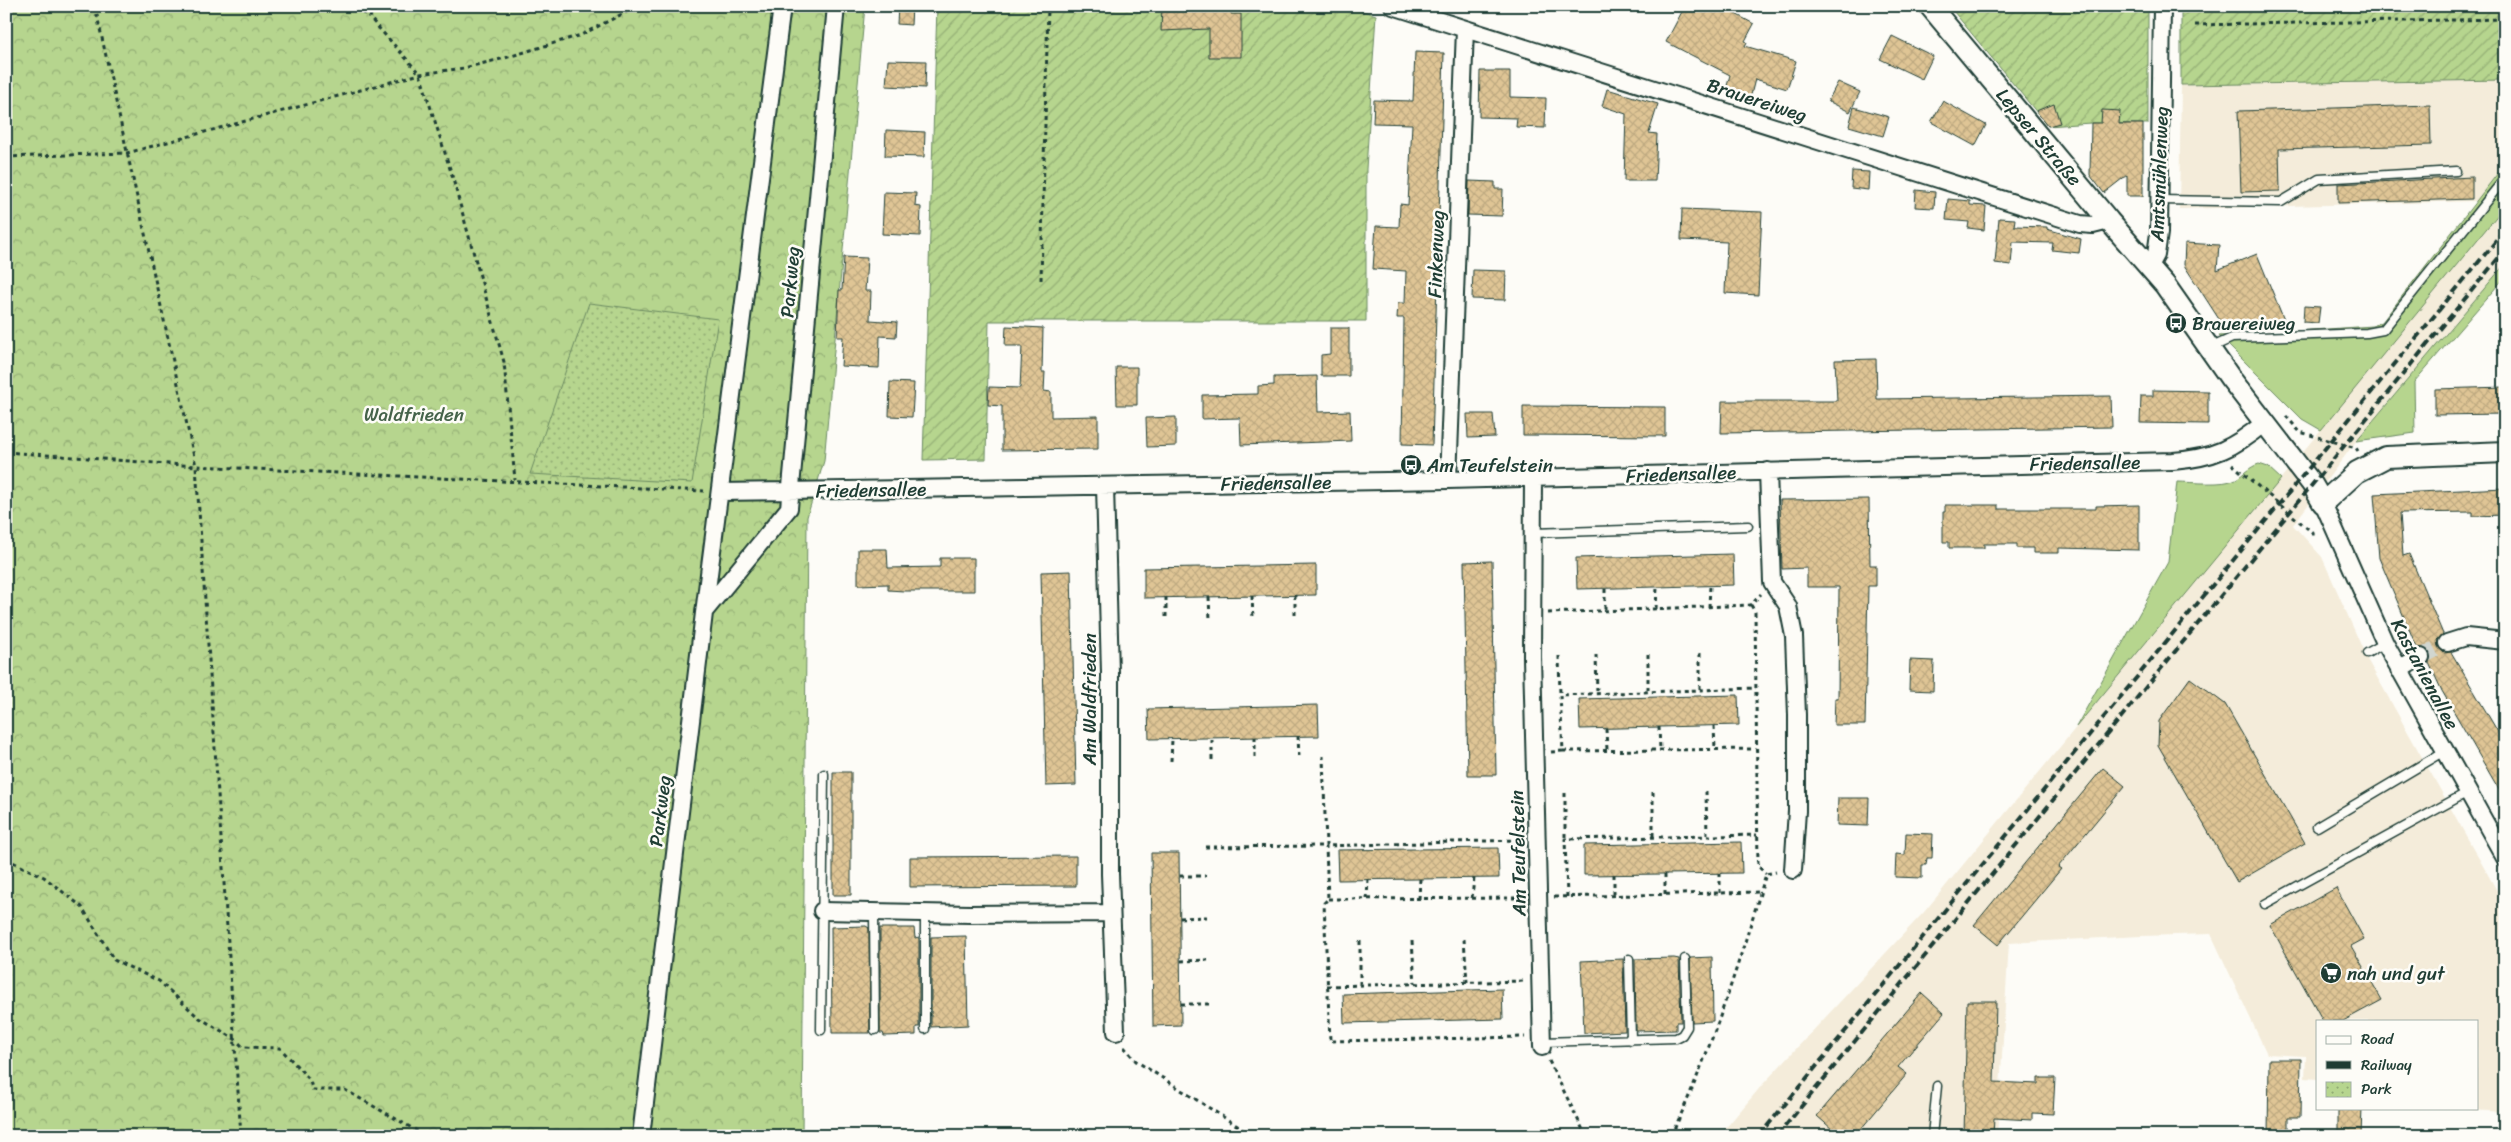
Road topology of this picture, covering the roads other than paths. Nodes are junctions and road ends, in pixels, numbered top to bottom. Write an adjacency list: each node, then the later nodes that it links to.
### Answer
1 (782, 6): 19 (street, Parkweg)
2 (836, 6): 20 (street, Parkweg)
3 (1393, 6): 6 (street, Brauereiweg)
4 (1930, 6): 10 (street, Lepser Straße)
5 (2162, 6): 9 (street, Amtsmühlenweg)
6 (1465, 29): 10 (street, Brauereiweg); 17 (street, Finkenweg)
7 (2456, 171): 9 (lane)
8 (2505, 178): 12 (lane)
9 (2159, 200): 11 (street, Amtsmühlenweg)
10 (2109, 221): 11 (street, Lepser Straße)
11 (2150, 266): 12 (street, Amtsmühlenweg)
12 (2210, 348): 13 (street, Amtsmühlenweg)
13 (2264, 423): 15 (street, Friedensallee); 21 (street)
14 (2505, 452): 21 (street)
15 (1768, 471): 16 (street, Friedensallee); 36 (street)
16 (1533, 478): 17 (street, Friedensallee); 23 (street, Am Teufelstein)
17 (1448, 480): 18 (street, Friedensallee)
18 (1105, 486): 20 (street, Friedensallee); 41 (street, Am Waldfrieden)
19 (720, 492): 20 (street); 24 (street, Parkweg)
20 (791, 492): 24 (street, Parkweg)
21 (2323, 503): 26 (street, Kastanienallee)
22 (1748, 526): 23 (lane)
23 (1533, 533): 49 (street, Am Teufelstein)
24 (704, 613): 51 (street, Parkweg)
25 (2505, 641): 27 (street)
26 (2384, 643): 28 (lane); 30 (street, Kastanienallee)
27 (2447, 643)
28 (2367, 653)
29 (2421, 657): 30 (street)
30 (2398, 670): 31 (street, Kastanienallee)
31 (2444, 752): 33 (street, Kastanienallee); 34 (lane)
32 (824, 774): 38 (lane)
33 (2468, 792): 35 (street, Kastanienallee); 37 (lane)
34 (2317, 826)
35 (2505, 858)
36 (1793, 870)
37 (2265, 904)
38 (822, 911): 39 (street); 45 (lane)
39 (874, 912): 40 (street); 46 (lane)
40 (925, 913): 41 (street); 44 (lane)
41 (1111, 913): 47 (street, Am Waldfrieden)
42 (1629, 959): 48 (lane)
43 (1685, 959): 48 (lane)
44 (925, 1029)
45 (822, 1030)
46 (875, 1030)
47 (1116, 1032)
48 (1631, 1040): 49 (lane)
49 (1542, 1042)
50 (1937, 1086): 52 (lane)
51 (641, 1136)
52 (1932, 1136)

